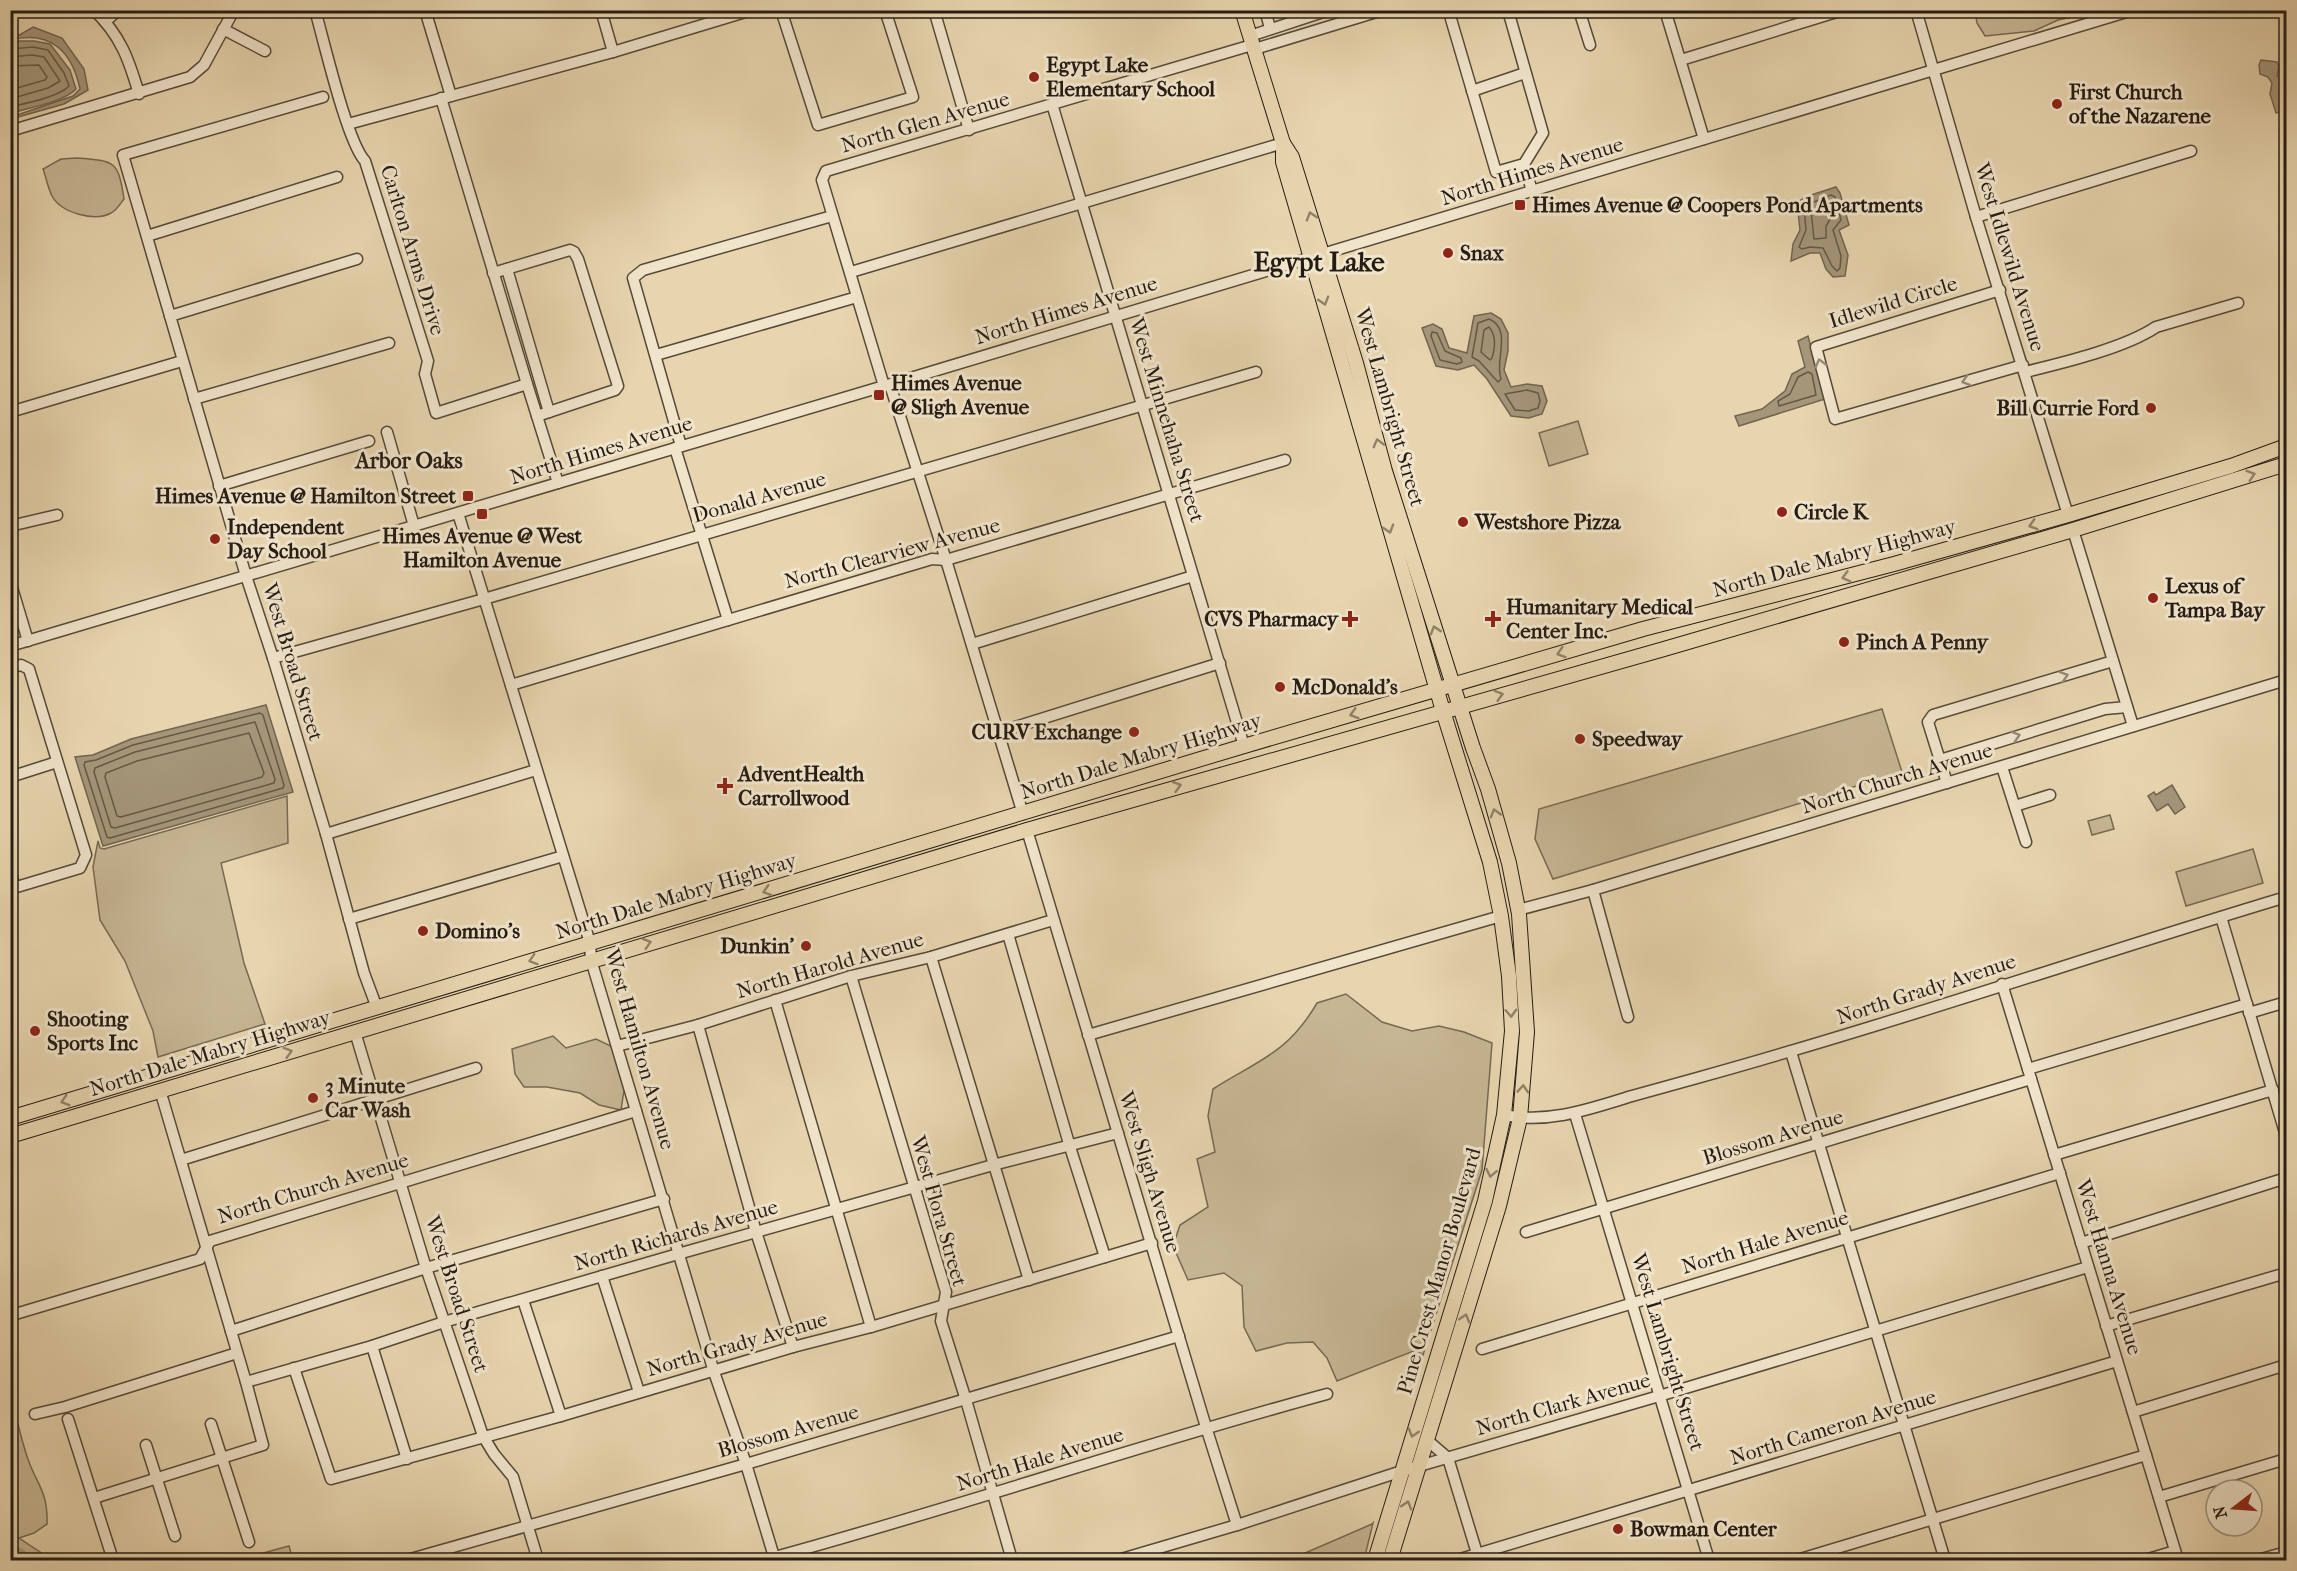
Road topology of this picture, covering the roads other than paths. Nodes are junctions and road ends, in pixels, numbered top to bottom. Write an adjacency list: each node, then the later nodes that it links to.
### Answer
1 (94, 10): 23 (street)
2 (118, 10): 23 (street)
3 (234, 10): 25 (street)
4 (315, 10): 38 (street, Carlton Arms Drive)
5 (425, 10): 36 (street)
6 (601, 10): 29 (street)
7 (752, 10): 29 (street)
8 (781, 10): 9 (street)
9 (885, 10)
10 (934, 10): 39 (street)
11 (1242, 10): 26 (main road, West Lambright Street)
12 (1265, 10): 24 (street)
13 (1329, 10): 24 (street)
14 (1383, 10): 26 (street)
15 (1521, 10): 32 (street)
16 (1579, 10): 27 (street)
17 (1665, 10): 30 (street)
18 (1843, 10): 21 (street)
19 (1916, 10): 31 (street, West Idlewild Avenue)
20 (2133, 10): 31 (street, North Himes Avenue)
21 (1830, 12): 30 (street)
22 (1451, 19): 33 (street)
23 (106, 21): 34 (street)
24 (1270, 28): 26 (street)
25 (223, 29): 28 (street); 34 (street)
26 (1251, 40): 37 (street, North Glen Avenue); 42 (main road, West Lambright Street)
27 (1590, 45)
28 (265, 51)
29 (613, 52): 36 (street)
30 (1681, 60): 41 (street)
31 (1933, 69): 41 (street, North Himes Avenue); 49 (street, West Idlewild Avenue)
32 (1525, 73): 33 (street); 44 (street)
33 (1472, 92): 44 (street)
34 (139, 94): 40 (street)
35 (323, 97): 50 (street, West Broad Street)
36 (446, 97): 38 (street); 55 (street)
37 (1052, 104): 39 (street, North Glen Avenue); 47 (street, West Minnehaha Street)
38 (348, 124): 66 (street, Carlton Arms Drive)
39 (969, 130): 48 (street, North Glen Avenue)
40 (10, 131)
41 (1704, 139): 46 (street, North Himes Avenue)
42 (1283, 143): 47 (street); 51 (main road, West Lambright Street)
43 (2191, 151): 49 (street)
44 (1524, 164): 46 (street)
45 (337, 177): 50 (street)
46 (1532, 191): 51 (street, North Himes Avenue)
47 (1082, 202): 54 (street); 59 (street, West Minnehaha Street)
48 (832, 216): 54 (street); 62 (street)
49 (1976, 217): 56 (street, West Idlewild Avenue)
50 (147, 236): 60 (street, West Broad Street)
51 (1317, 257): 59 (street, North Himes Avenue); 117 (main road, West Lambright Street, one-way to 51); 118 (main road, West Lambright Street, one-way to 118)
52 (357, 259): 60 (street)
53 (507, 268): 55 (street); 71 (street); 71 (street)
54 (851, 272): 57 (street)
55 (493, 273): 66 (street)
56 (2000, 290): 64 (street, West Idlewild Avenue); 64 (street, Idlewild Circle, one-way to 56)
57 (857, 297): 62 (street); 67 (street)
58 (2238, 303): 64 (street)
59 (1115, 315): 67 (street, North Himes Avenue); 69 (street, West Minnehaha Street)
60 (170, 316): 63 (street, West Broad Street)
61 (389, 344): 68 (street)
62 (656, 355): 76 (street)
63 (183, 361): 68 (street, West Broad Street); 70 (street)
64 (2024, 369): 88 (street, West Idlewild Avenue)
65 (1256, 372): 69 (street, Donald Avenue)
66 (527, 384): 72 (street)
67 (887, 386): 76 (street, North Himes Avenue); 80 (street)
68 (194, 399): 82 (street, West Broad Street)
69 (1142, 406): 80 (street, Donald Avenue); 84 (street, West Minnehaha Street)
70 (10, 412)
71 (549, 412): 72 (street)
72 (537, 416): 81 (street)
73 (387, 432): 90 (street)
74 (369, 441): 82 (street)
75 (2286, 446): 79 (main road, North Dale Mabry Highway)
76 (678, 447): 81 (street, North Himes Avenue); 92 (street)
77 (1285, 460): 84 (street, North Clearview Avenue)
78 (2284, 462): 85 (main road, North Dale Mabry Highway, one-way to 78)
79 (2231, 466): 83 (main road, North Dale Mabry Highway); 85 (main road)
80 (916, 471): 92 (street, Donald Avenue); 95 (street)
81 (558, 483): 86 (street, North Himes Avenue)
82 (219, 486): 98 (street, West Broad Street)
83 (2150, 489): 88 (main road, North Dale Mabry Highway); 91 (main road)
84 (1169, 495): 95 (street, North Clearview Avenue); 99 (street, West Minnehaha Street)
85 (2156, 505): 91 (main road, North Dale Mabry Highway)
86 (458, 513): 90 (street, North Himes Avenue); 103 (street, West Hamilton Avenue)
87 (57, 515): 89 (street)
88 (2068, 515): 93 (main road); 94 (main road, North Dale Mabry Highway, one-way to 94)
89 (10, 526)
90 (414, 526): 98 (street, North Himes Avenue)
91 (2073, 530): 93 (main road, North Dale Mabry Highway); 112 (street)
92 (701, 534): 103 (street, Donald Avenue); 105 (street)
93 (2034, 541): 97 (main road, North Dale Mabry Highway)
94 (1963, 545): 96 (main road, North Dale Mabry Highway); 97 (main road)
95 (946, 560): 105 (street, North Clearview Avenue); 108 (street)
96 (1894, 564): 101 (main road, North Dale Mabry Highway, one-way to 101); 102 (main road)
97 (1938, 568): 102 (main road, North Dale Mabry Highway)
98 (246, 576): 107 (street, North Himes Avenue); 111 (street, West Broad Street)
99 (1193, 576): 108 (street); 113 (street, West Minnehaha Street)
100 (10, 581): 107 (street)
101 (1818, 584): 104 (main road, North Dale Mabry Highway); 106 (main road)
102 (1867, 588): 106 (main road, North Dale Mabry Highway)
103 (484, 599): 111 (street, Donald Avenue); 116 (street, West Hamilton Avenue)
104 (1699, 615): 110 (main road); 117 (main road, North Dale Mabry Highway, one-way to 117)
105 (728, 620): 116 (street, North Clearview Avenue)
106 (1709, 634): 110 (main road, North Dale Mabry Highway)
107 (28, 641): 109 (street, North Himes Avenue)
108 (972, 644): 123 (street)
109 (10, 646)
110 (1664, 649): 119 (main road, North Dale Mabry Highway, one-way to 110)
111 (273, 658): 136 (street, West Broad Street)
112 (2113, 661): 120 (street); 125 (street, one-way to 112)
113 (1221, 663): 123 (street); 124 (street, West Minnehaha Street)
114 (10, 668): 126 (street)
115 (2286, 680): 122 (street, North Church Avenue)
116 (511, 685): 128 (street, West Hamilton Avenue)
117 (1453, 686): 118 (main road, North Dale Mabry Highway); 119 (main road, Pine Crest Manor Boulevard)
118 (1437, 690): 121 (main road, Pine Crest Manor Boulevard); 124 (main road, North Dale Mabry Highway, one-way to 124)
119 (1460, 706): 121 (main road, North Dale Mabry Highway); 148 (main road, Pine Crest Manor Boulevard, one-way to 119)
120 (2127, 707): 122 (street); 125 (street, one-way to 120)
121 (1443, 711): 135 (main road, North Dale Mabry Highway, one-way to 121); 137 (main road, Pine Crest Manor Boulevard)
122 (2133, 726): 127 (street, North Church Avenue)
123 (999, 732): 134 (street)
124 (1244, 746): 129 (main road, North Dale Mabry Highway)
125 (1940, 759): 131 (street)
126 (57, 762): 130 (street); 143 (street)
127 (2002, 767): 131 (street, North Church Avenue); 133 (street)
128 (536, 770): 136 (street); 140 (street, West Hamilton Avenue)
129 (1163, 772): 134 (main road, North Dale Mabry Highway); 135 (main road)
130 (10, 777)
131 (1947, 783): 144 (street, North Church Avenue)
132 (2050, 795): 133 (street)
133 (2014, 806): 138 (street)
134 (1023, 814): 139 (main road, North Dale Mabry Highway); 141 (main road)
135 (1027, 830): 141 (main road, North Dale Mabry Highway); 152 (street, West Sligh Avenue)
136 (326, 834): 151 (street, West Broad Street)
137 (1483, 837): 148 (main road, Pine Crest Manor Boulevard); 149 (main road, Pine Crest Manor Boulevard)
138 (2026, 842)
139 (907, 849): 145 (main road, North Dale Mabry Highway, one-way to 145); 147 (main road)
140 (563, 856): 151 (street); 155 (street, West Hamilton Avenue)
141 (900, 867): 147 (main road, North Dale Mabry Highway)
142 (10, 871): 143 (street)
143 (13, 888)
144 (1593, 890): 148 (street, North Church Avenue); 166 (street)
145 (745, 897): 153 (main road); 155 (main road, North Dale Mabry Highway)
146 (2286, 897): 150 (street, North Grady Avenue)
147 (773, 905): 153 (main road, North Dale Mabry Highway)
148 (1518, 910): 161 (main road, Pine Crest Manor Boulevard)
149 (1501, 916): 161 (main road, Pine Crest Manor Boulevard); 169 (street); 183 (main road, Pine Crest Manor Boulevard, one-way to 183)
150 (2221, 917): 160 (street, North Grady Avenue); 165 (street)
151 (349, 919): 164 (street, West Broad Street)
152 (1053, 920): 154 (street, North Harold Avenue); 169 (street, West Sligh Avenue)
153 (694, 929): 157 (main road, North Dale Mabry Highway, one-way to 153)
154 (1008, 934): 156 (street, North Harold Avenue); 190 (street)
155 (590, 943): 157 (street, West Hamilton Avenue); 159 (main road, North Dale Mabry Highway, one-way to 159)
156 (931, 957): 158 (street, North Harold Avenue); 193 (street)
157 (591, 960): 168 (main road, North Dale Mabry Highway); 171 (street, West Hamilton Avenue)
158 (851, 976): 162 (street, North Harold Avenue); 197 (street, West Flora Street)
159 (459, 982): 164 (main road, North Dale Mabry Highway); 168 (main road)
160 (2002, 984): 172 (street, North Grady Avenue); 174 (street, West Hanna Avenue)
161 (1525, 995): 185 (main road, Pine Crest Manor Boulevard, one-way to 161)
162 (775, 1000): 167 (street, North Harold Avenue); 200 (street)
163 (2286, 1002): 165 (street, Blossom Avenue)
164 (377, 1008): 170 (main road, North Dale Mabry Highway)
165 (2248, 1008): 174 (street, Blossom Avenue); 177 (street)
166 (1628, 1017)
167 (698, 1025): 171 (street, North Harold Avenue); 201 (street)
168 (355, 1032): 176 (main road, North Dale Mabry Highway, one-way to 168); 178 (street, West Broad Street)
169 (1088, 1035): 186 (street, West Sligh Avenue)
170 (279, 1037): 175 (main road, North Dale Mabry Highway); 176 (main road)
171 (617, 1046): 180 (street, West Hamilton Avenue)
172 (1791, 1052): 181 (street, North Grady Avenue); 189 (street)
173 (476, 1068): 178 (street)
174 (2030, 1074): 189 (street, Blossom Avenue); 191 (street, West Hanna Avenue)
175 (135, 1080): 182 (main road); 184 (main road, North Dale Mabry Highway, one-way to 184)
176 (160, 1090): 182 (main road, North Dale Mabry Highway); 192 (street)
177 (2273, 1090): 179 (street); 191 (street)
178 (377, 1099): 192 (street); 196 (street, West Broad Street)
179 (2282, 1106): 188 (street)
180 (636, 1111): 196 (street, North Church Avenue); 198 (street, West Hamilton Avenue)
181 (1575, 1114): 185 (street, North Grady Avenue); 199 (street, West Lambright Street)
182 (76, 1115): 187 (main road, North Dale Mabry Highway)
183 (1504, 1115): 185 (street, North Grady Avenue); 254 (main road, Pine Crest Manor Boulevard, one-way to 254)
184 (10, 1118)
185 (1520, 1119): 245 (main road, Pine Crest Manor Boulevard, one-way to 185)
186 (1118, 1133): 190 (street, North Richards Avenue); 204 (street, West Sligh Avenue)
187 (10, 1136)
188 (2286, 1136)
189 (1819, 1143): 199 (street, Blossom Avenue); 203 (street)
190 (1070, 1147): 193 (street, North Richards Avenue); 208 (street)
191 (2054, 1155): 194 (street, West Hanna Avenue)
192 (181, 1160): 206 (street)
193 (993, 1165): 197 (street, North Richards Avenue); 213 (street)
194 (2060, 1173): 203 (street, North Hale Avenue); 205 (street, West Hanna Avenue)
195 (2286, 1178): 205 (street)
196 (401, 1181): 206 (street, North Church Avenue); 210 (street, West Broad Street)
197 (914, 1188): 200 (street, North Richards Avenue); 216 (street, West Flora Street)
198 (664, 1199): 207 (street, West Hamilton Avenue); 210 (street)
199 (1603, 1208): 202 (street, Blossom Avenue); 215 (street, West Lambright Street)
200 (838, 1210): 201 (street, North Richards Avenue); 220 (street)
201 (756, 1232): 207 (street, North Richards Avenue); 225 (street)
202 (1526, 1232)
203 (1847, 1237): 215 (street, North Hale Avenue); 222 (street)
204 (1152, 1243): 208 (street, North Grady Avenue); 223 (street, West Sligh Avenue)
205 (2081, 1243): 209 (street, West Hanna Avenue)
206 (206, 1249): 217 (street, North Church Avenue); 221 (street)
207 (678, 1254): 212 (street, North Richards Avenue); 231 (street, West Hamilton Avenue)
208 (1105, 1257): 213 (street, North Grady Avenue)
209 (2088, 1267): 219 (street, West Hanna Avenue); 222 (street, North Clark Avenue)
210 (426, 1268): 218 (street, West Broad Street); 221 (street)
211 (2286, 1273): 219 (street)
212 (602, 1276): 214 (street, North Richards Avenue); 233 (street)
213 (1029, 1280): 216 (street, North Grady Avenue)
214 (522, 1300): 218 (street, North Richards Avenue); 239 (street)
215 (1631, 1303): 226 (street, North Hale Avenue); 235 (street, West Lambright Street)
216 (943, 1305): 220 (street, North Grady Avenue); 236 (street, West Flora Street)
217 (12, 1315)
218 (444, 1322): 224 (street, North Richards Avenue); 244 (street, West Broad Street)
219 (2106, 1326): 228 (street, West Hanna Avenue)
220 (872, 1327): 225 (street, North Grady Avenue)
221 (231, 1331): 227 (street)
222 (1876, 1331): 235 (street, North Clark Avenue); 242 (street)
223 (1179, 1336): 236 (street, Blossom Avenue); 243 (street, West Sligh Avenue)
224 (372, 1346): 230 (street, North Richards Avenue); 250 (street)
225 (793, 1347): 231 (street, North Grady Avenue)
226 (1482, 1349)
227 (237, 1353): 232 (street); 238 (street)
228 (2117, 1361): 237 (street, West Hanna Avenue); 242 (street, North Cameron Avenue)
229 (2286, 1365): 237 (street)
230 (294, 1368): 232 (street, North Richards Avenue); 250 (street, North Grady Avenue)
231 (714, 1372): 233 (street, North Grady Avenue); 252 (street, West Hamilton Avenue)
232 (246, 1382): 248 (street)
233 (639, 1392): 239 (street, North Grady Avenue)
234 (1327, 1394): 243 (street, North Hale Avenue)
235 (1659, 1396): 249 (street, North Clark Avenue); 256 (street, West Lambright Street)
236 (966, 1400): 252 (street, Blossom Avenue); 257 (street, West Flora Street)
237 (2133, 1412): 247 (street, West Hanna Avenue)
238 (35, 1414)
239 (561, 1416): 244 (street, North Grady Avenue)
240 (68, 1419): 259 (street)
241 (210, 1424): 248 (street)
242 (1905, 1426): 256 (street, North Cameron Avenue); 260 (street)
243 (1206, 1427): 257 (street, North Hale Avenue); 262 (street, West Sligh Avenue)
244 (483, 1436): 250 (street, North Grady Avenue); 261 (street, West Broad Street)
245 (1427, 1440): 249 (street); 253 (main road, Pine Crest Manor Boulevard)
246 (146, 1445): 255 (street)
247 (2146, 1455): 258 (street, West Hanna Avenue); 260 (street)
248 (221, 1458): 255 (street); 264 (street)
249 (1448, 1458): 253 (street, North Clark Avenue); 267 (street)
250 (407, 1459)
251 (2286, 1459): 258 (street)
252 (746, 1464): 261 (street, Blossom Avenue); 271 (street, West Hamilton Avenue)
253 (1419, 1466): 254 (street, North Clark Avenue); 275 (main road, Pine Crest Manor Boulevard, one-way to 253)
254 (1402, 1471): 262 (street, North Clark Avenue); 274 (main road, Pine Crest Manor Boulevard)
255 (158, 1478): 259 (street); 263 (street)
256 (1688, 1491): 267 (street, North Cameron Avenue); 277 (street, West Lambright Street)
257 (993, 1495): 271 (street, North Hale Avenue); 272 (street, West Flora Street)
258 (2159, 1497): 266 (street, West Hanna Avenue)
259 (94, 1498): 268 (street)
260 (1933, 1520): 278 (street); 279 (street)
261 (527, 1525): 269 (street, Blossom Avenue); 270 (street, West Broad Street)
262 (1237, 1525): 273 (street, North Clark Avenue)
263 (175, 1536)
264 (249, 1542)
265 (2286, 1552): 281 (street)
266 (2176, 1556): 280 (street)
267 (1478, 1557): 276 (street, North Cameron Avenue)
268 (113, 1560)
269 (407, 1560)
270 (537, 1560)
271 (771, 1560)
272 (1012, 1560)
273 (1118, 1560)
274 (1375, 1560)
275 (1390, 1560)
276 (1457, 1560)
277 (1709, 1560)
278 (1797, 1560)
279 (1945, 1560)
280 (2145, 1560)
281 (2258, 1560)

